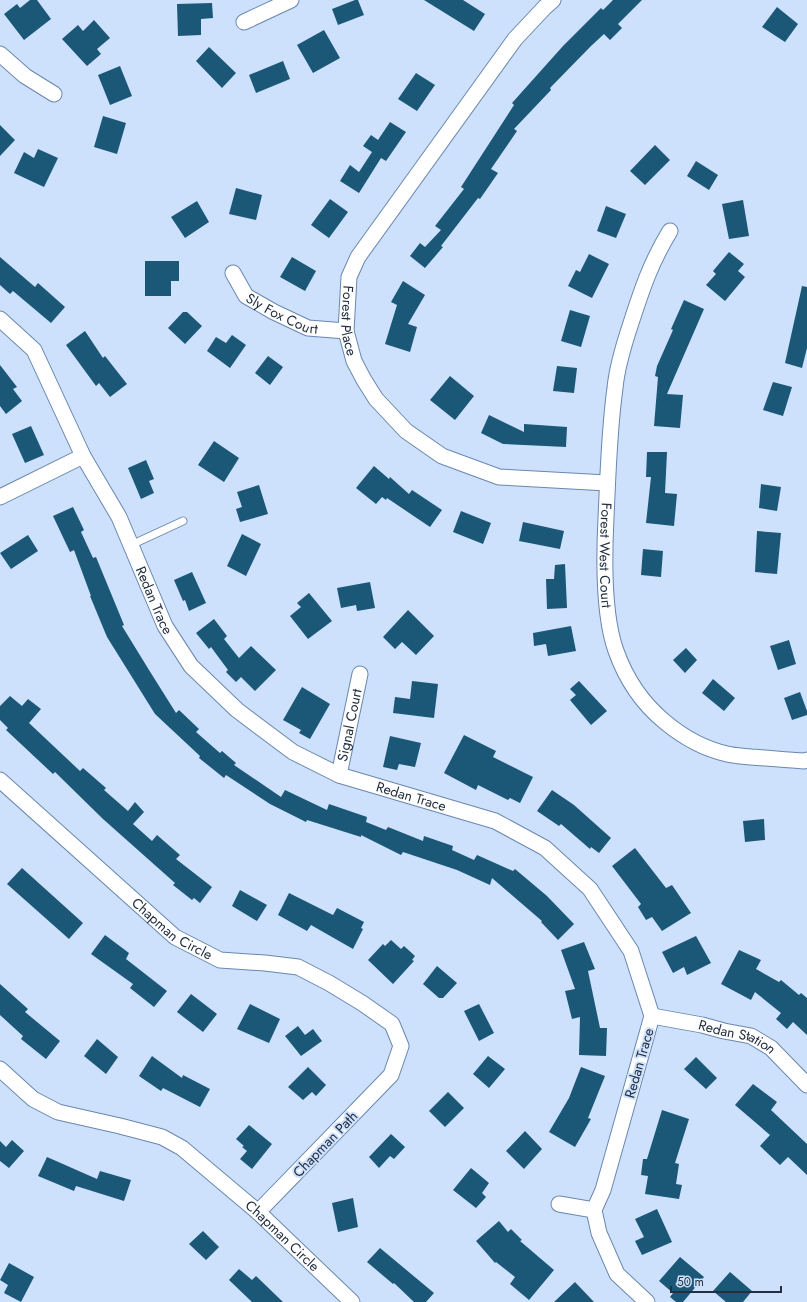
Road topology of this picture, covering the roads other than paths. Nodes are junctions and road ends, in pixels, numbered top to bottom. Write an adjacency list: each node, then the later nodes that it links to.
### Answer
1 (291, 0): 3 (street)
2 (545, 2): 9 (street, Forest Place)
3 (244, 22)
4 (0, 54): 5 (street)
5 (54, 94)
6 (670, 231): 11 (street, Forest West Court)
7 (233, 273): 9 (street, Sly Fox Court)
8 (0, 319): 10 (street, Redan Trace)
9 (346, 331): 11 (street, Forest Place)
10 (83, 456): 12 (street); 14 (street, Redan Trace)
11 (607, 483): 16 (street, Forest West Court)
12 (0, 497)
13 (183, 521): 14 (lane)
14 (131, 545): 17 (street, Redan Trace)
15 (360, 674): 17 (street, Signal Court)
16 (807, 760)
17 (339, 775): 19 (street, Redan Trace)
18 (0, 780): 21 (street, Chapman Circle)
19 (652, 1016): 22 (street, Redan Station); 24 (street, Redan Trace)
20 (0, 1069): 25 (street, Chapman Circle)
21 (391, 1075): 25 (street, Chapman Path)
22 (807, 1086)
23 (559, 1204): 24 (street)
24 (594, 1210): 27 (street)
25 (258, 1212): 26 (street, Chapman Circle)
26 (352, 1302)
27 (647, 1302)

